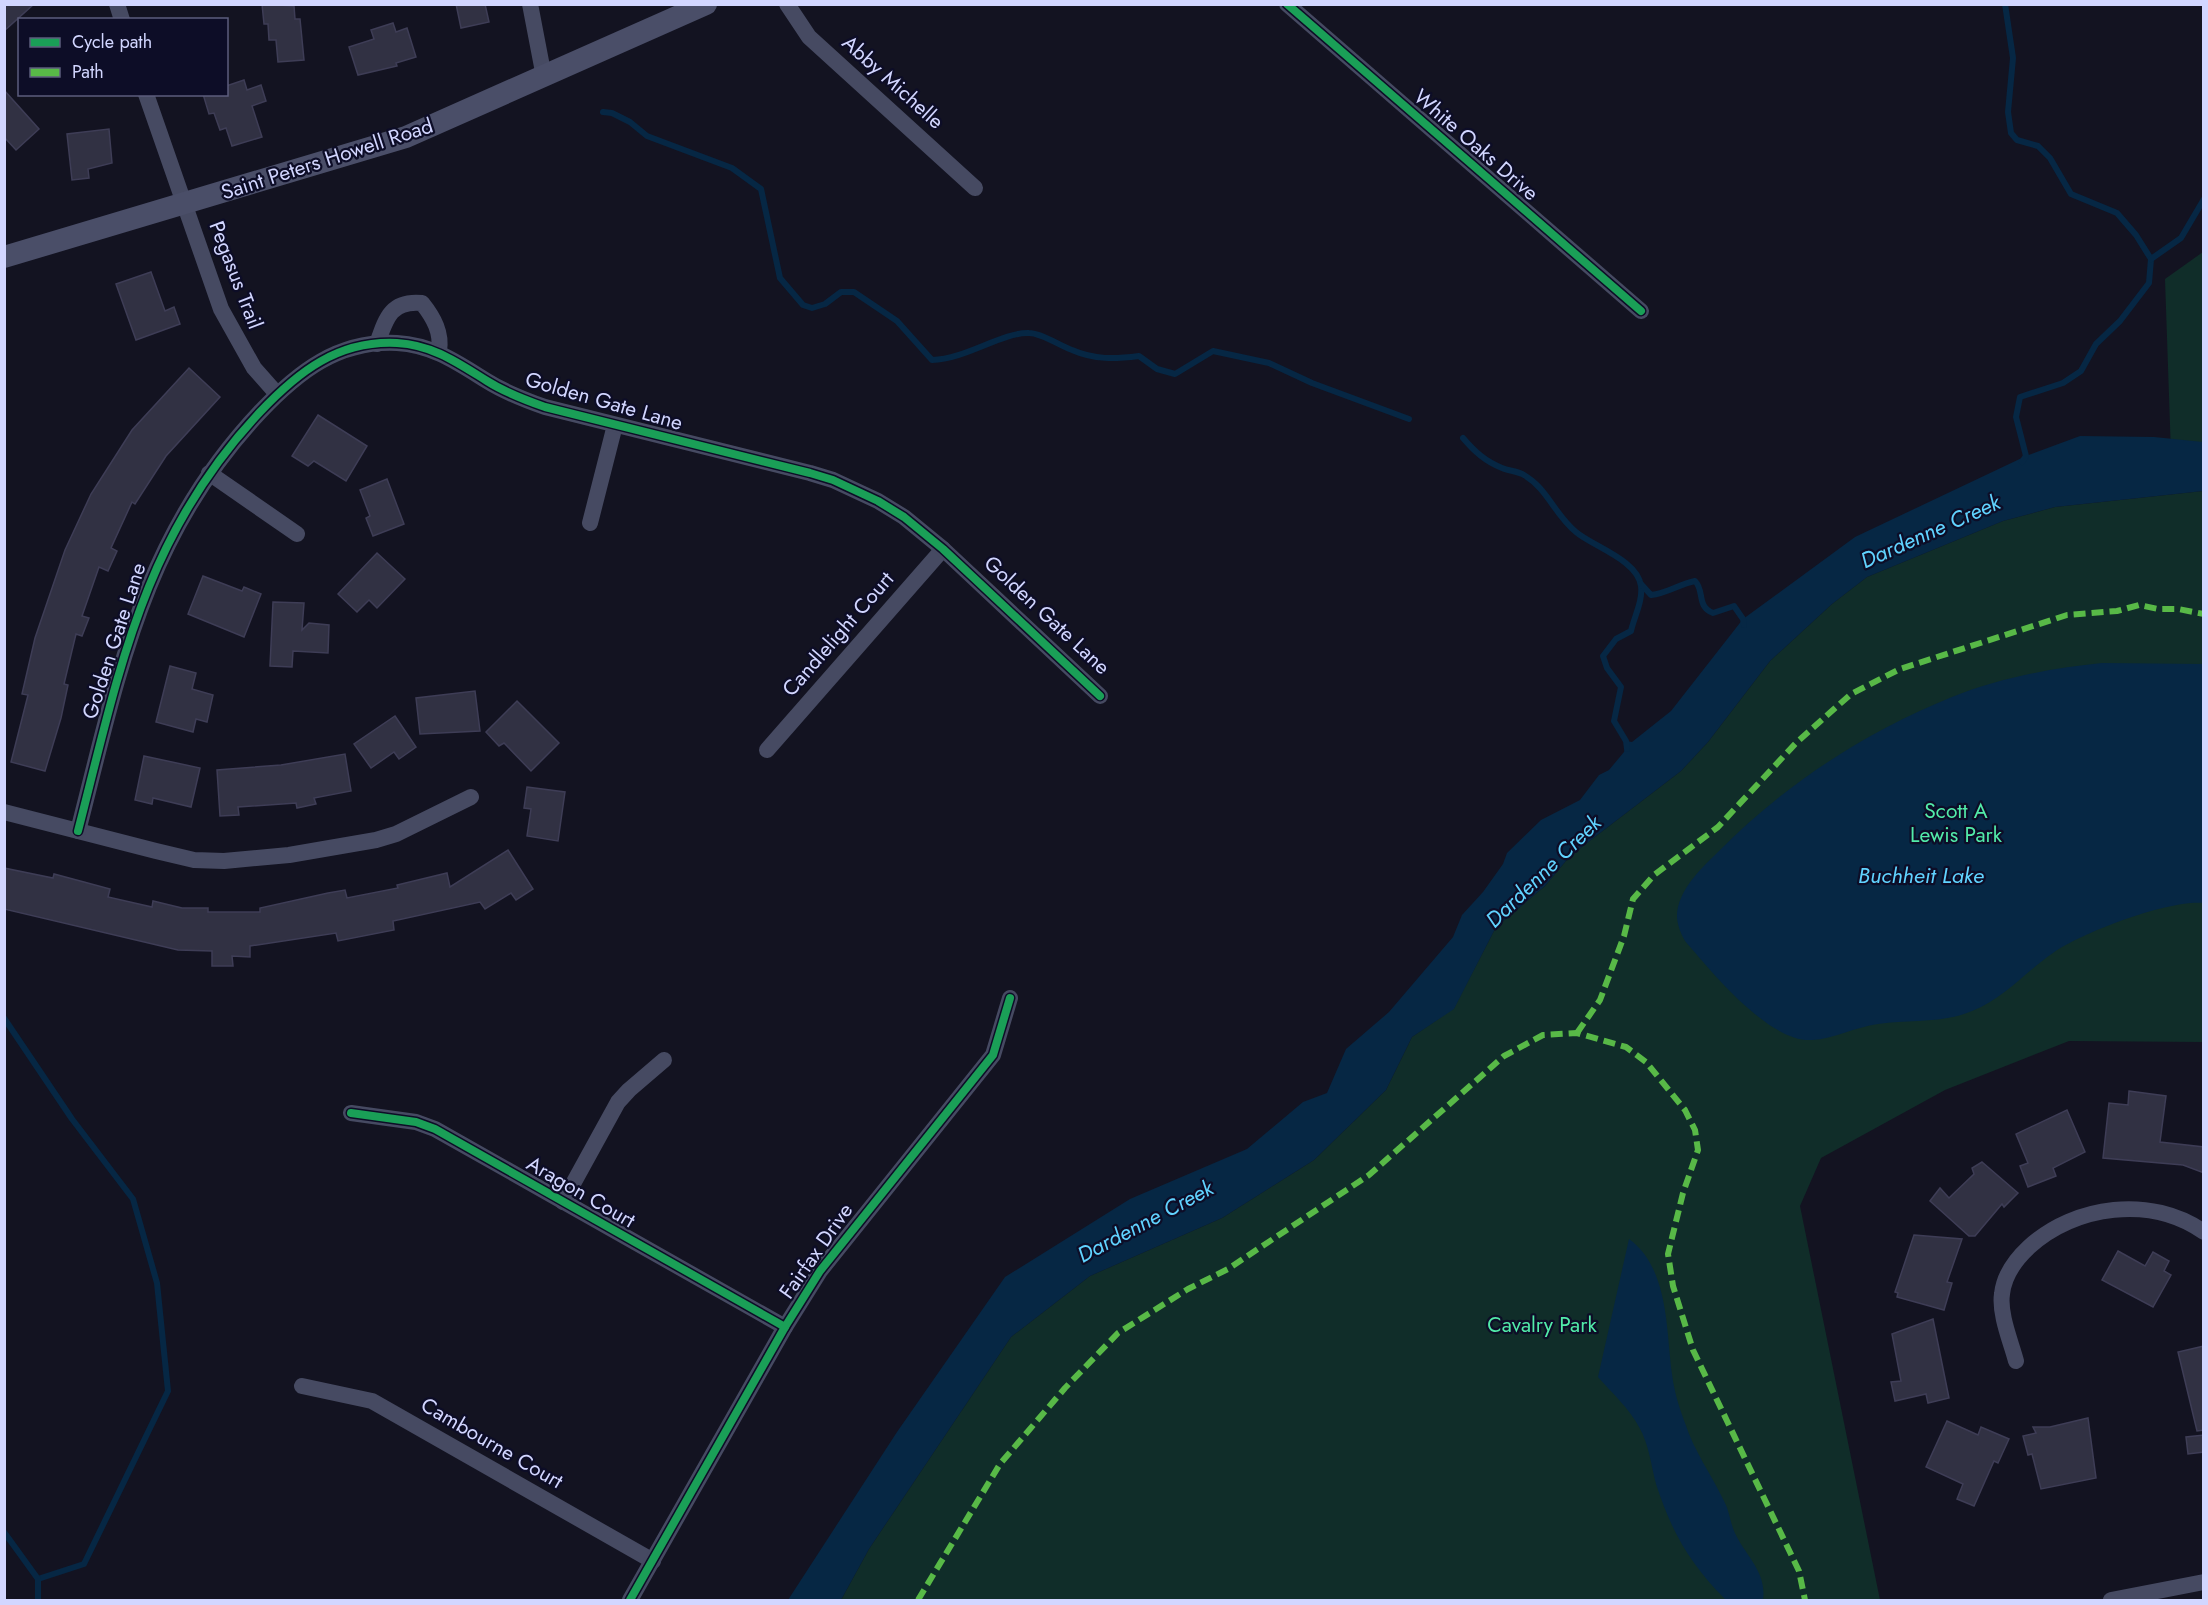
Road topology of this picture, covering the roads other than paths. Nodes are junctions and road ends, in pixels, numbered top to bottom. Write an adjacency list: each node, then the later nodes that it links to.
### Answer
1 (530, 4): 5 (street)
2 (706, 4): 5 (main road, Saint Peters Howell Road)
3 (787, 4): 7 (street, Abby Michelle)
4 (1287, 4): 10 (street, White Oaks Drive)
5 (544, 77): 8 (main road, Saint Peters Howell Road)
6 (147, 96): 8 (street, Pegasus Trail)
7 (975, 188)
8 (185, 204): 9 (main road, Saint Peters Howell Road); 13 (street, Pegasus Trail)
9 (4, 257)
10 (1641, 311)
11 (377, 344): 12 (street, Golden Gate Lane); 12 (street); 13 (street, Golden Gate Lane)
12 (439, 351): 14 (street, Golden Gate Lane)
13 (277, 394): 15 (street, Golden Gate Lane)
14 (615, 425): 16 (street); 18 (street, Golden Gate Lane)
15 (209, 473): 17 (street); 23 (street, Golden Gate Lane)
16 (590, 523)
17 (297, 534)
18 (943, 549): 19 (street, Golden Gate Lane); 20 (street, Candlelight Court)
19 (1100, 696)
20 (767, 750)
21 (471, 796): 23 (street)
22 (4, 812): 23 (street)
23 (78, 831)
24 (1010, 998): 29 (street, Fairfax Drive)
25 (664, 1060): 27 (street)
26 (351, 1113): 27 (street, Aragon Court)
27 (563, 1202): 29 (street, Aragon Court)
28 (2204, 1232): 30 (street)
29 (785, 1327): 32 (street, Fairfax Drive)
30 (2016, 1361)
31 (302, 1386): 32 (street, Cambourne Court)
32 (653, 1561): 34 (street, Fairfax Drive)
33 (2204, 1582): 35 (street)
34 (630, 1600)
35 (2111, 1600)

